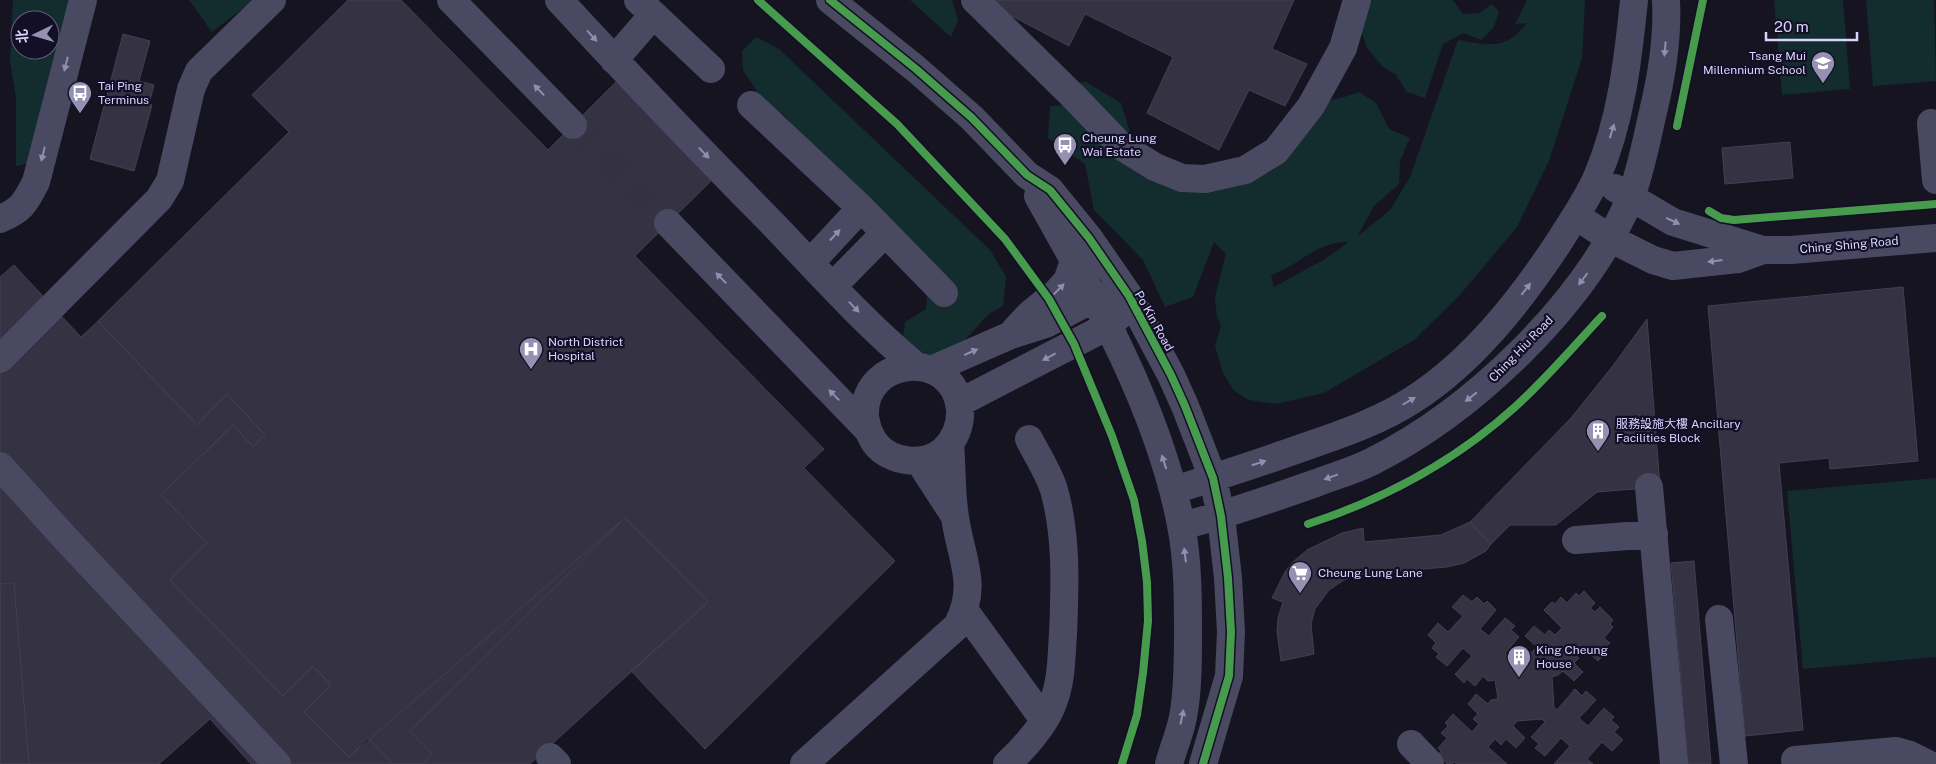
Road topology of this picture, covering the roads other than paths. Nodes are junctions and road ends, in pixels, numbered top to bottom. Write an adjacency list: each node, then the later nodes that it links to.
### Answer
1 (83, 0): 22 (street, one-way to 22)
2 (272, 0): 36 (street)
3 (451, 0): 15 (street, one-way to 3)
4 (559, 0): 11 (street, one-way to 11)
5 (830, 0): 16 (street, Po Kin Road)
6 (975, 0): 7 (street)
7 (1357, 0)
8 (1634, 0): 17 (street, one-way to 8)
9 (1666, 0): 19 (street, Ching Hiu Road, one-way to 19)
10 (646, 8): 11 (street); 12 (street)
11 (614, 60): 29 (street, one-way to 29)
12 (711, 69)
13 (751, 105): 20 (street)
14 (1931, 123): 18 (street)
15 (573, 125)
16 (1027, 175): 28 (street, Po Kin Road); 32 (street, Po Kin Road)
17 (1597, 177): 19 (street, Ching Shing Road); 21 (street)
18 (1936, 180)
19 (1631, 198): 26 (street, Ching Hiu Road); 27 (street, Ching Shing Road, one-way to 27)
20 (861, 208): 24 (street); 29 (street, one-way to 20)
21 (1576, 216): 26 (street, Ching Shing Road); 44 (street, one-way to 21)
22 (0, 219)
23 (668, 223): 39 (street, one-way to 23)
24 (885, 233): 30 (street); 31 (street)
25 (1936, 238): 27 (street, Ching Shing Road)
26 (1610, 239): 27 (street, Ching Shing Road, one-way to 26); 47 (street, Ching Hiu Road, one-way to 47)
27 (1763, 250)
28 (1074, 261): 33 (street, Po Kin Road); 35 (street, one-way to 28)
29 (810, 263): 30 (street)
30 (833, 286): 37 (street, one-way to 37)
31 (944, 293)
32 (1129, 296): 33 (street); 34 (street); 44 (street, Po Kin Road)
33 (1095, 298): 34 (street, Po Kin Road); 35 (street)
34 (1108, 326): 38 (street, one-way to 38); 46 (street, Po Kin Road, one-way to 34)
35 (1011, 335): 37 (street, one-way to 35)
36 (0, 359)
37 (924, 368): 38 (street); 39 (street)
38 (959, 403): 41 (street)
39 (868, 430): 42 (street)
40 (1029, 439): 54 (street)
41 (950, 443): 42 (street); 48 (street)
42 (919, 461): 48 (street)
43 (0, 466): 57 (street)
44 (1213, 478): 46 (street); 47 (street, Po Kin Road)
45 (1650, 488): 50 (street)
46 (1174, 490): 49 (street, Po Kin Road)
47 (1221, 516): 49 (street, Ching Hiu Road); 61 (street, Po Kin Road)
48 (955, 517): 52 (street)
49 (1182, 526): 60 (street, Po Kin Road, one-way to 49)
50 (1654, 534): 51 (street); 63 (street)
51 (1576, 540)
52 (965, 610): 54 (street); 58 (street)
53 (1719, 620): 64 (street)
54 (1044, 720): 59 (street)
55 (1411, 744): 62 (street)
56 (1794, 760): 65 (street)
57 (278, 764)
58 (804, 764)
59 (1006, 764)
60 (1168, 764)
61 (1203, 764)
62 (1430, 764)
63 (1674, 764)
64 (1734, 764)
65 (1928, 764)

